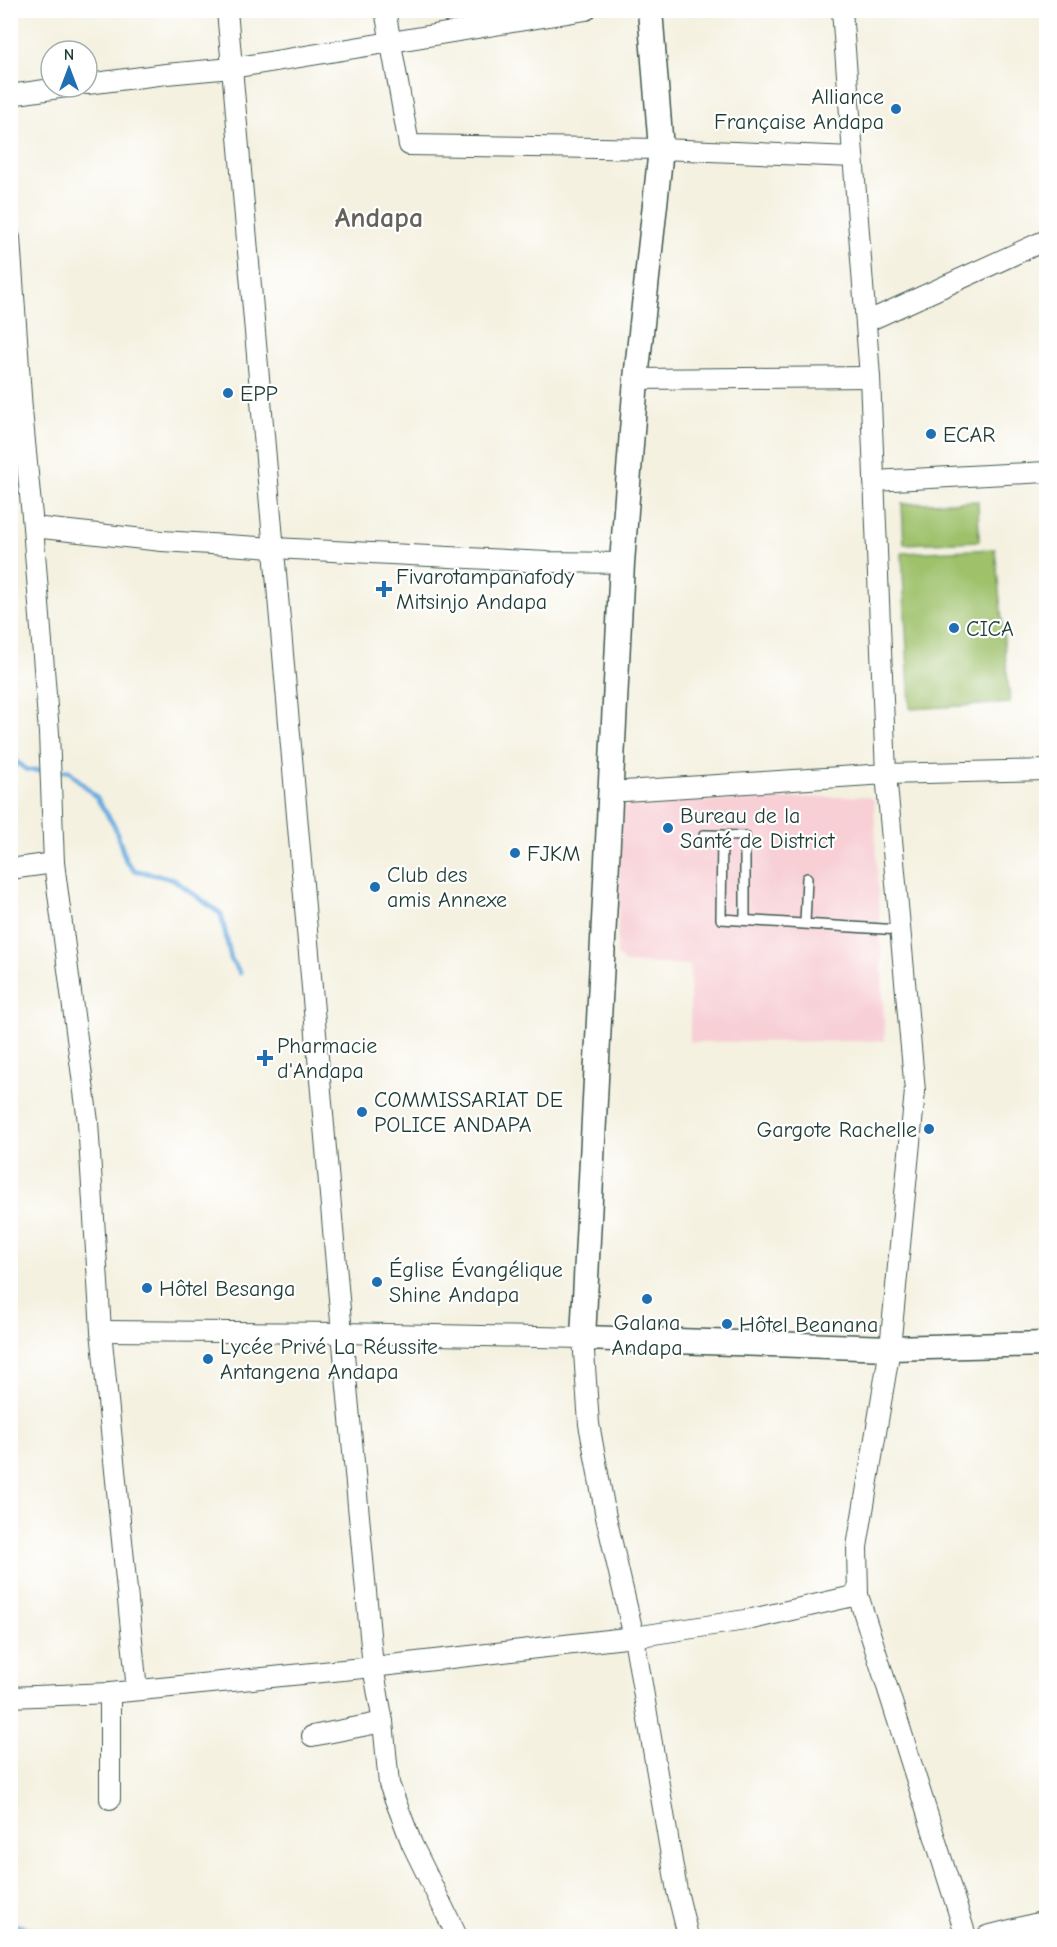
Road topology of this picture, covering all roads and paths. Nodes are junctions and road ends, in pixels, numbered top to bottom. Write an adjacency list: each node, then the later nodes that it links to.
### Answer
1 (227, 10): 7 (street)
2 (385, 10): 6 (street)
3 (586, 10): 6 (street)
4 (650, 10): 11 (street)
5 (842, 10): 12 (street)
6 (391, 42): 7 (street); 11 (street)
7 (232, 68): 8 (street); 22 (street)
8 (99, 82)
9 (39, 91): 10 (street)
10 (10, 95)
11 (661, 149): 12 (street); 17 (street)
12 (853, 157): 15 (street)
13 (10, 238): 18 (street)
14 (1047, 240): 15 (street)
15 (866, 322): 16 (street)
16 (870, 377): 17 (street); 20 (street)
17 (636, 379): 23 (street)
18 (16, 409): 21 (street)
19 (1047, 472): 20 (street)
20 (874, 481): 25 (street)
21 (33, 528): 22 (street); 29 (street)
22 (274, 548): 23 (street); 36 (street)
23 (621, 563): 26 (street)
24 (1047, 770): 25 (street)
25 (886, 774): 26 (street); 34 (street)
26 (609, 792): 37 (street)
27 (704, 835): 28 (lane)
28 (722, 835): 32 (lane); 32 (lane)
29 (54, 863): 30 (street); 35 (street)
30 (10, 869)
31 (807, 878): 33 (lane)
32 (745, 919): 33 (lane)
33 (805, 923): 34 (lane)
34 (900, 930): 39 (street)
35 (101, 1331): 36 (street); 43 (street)
36 (342, 1333): 37 (street); 42 (street)
37 (583, 1338): 39 (street); 41 (street)
38 (1047, 1344): 39 (street)
39 (890, 1348): 40 (street)
40 (858, 1595): 41 (street); 52 (street)
41 (634, 1637): 42 (street); 51 (street)
42 (373, 1667): 43 (street); 46 (street)
43 (137, 1690): 44 (street)
44 (110, 1693): 45 (street); 48 (street)
45 (10, 1696)
46 (382, 1722): 47 (street); 50 (street)
47 (312, 1737)
48 (110, 1799)
49 (1047, 1921): 53 (street)
50 (457, 1936)
51 (688, 1936)
52 (966, 1936)
53 (987, 1936)

